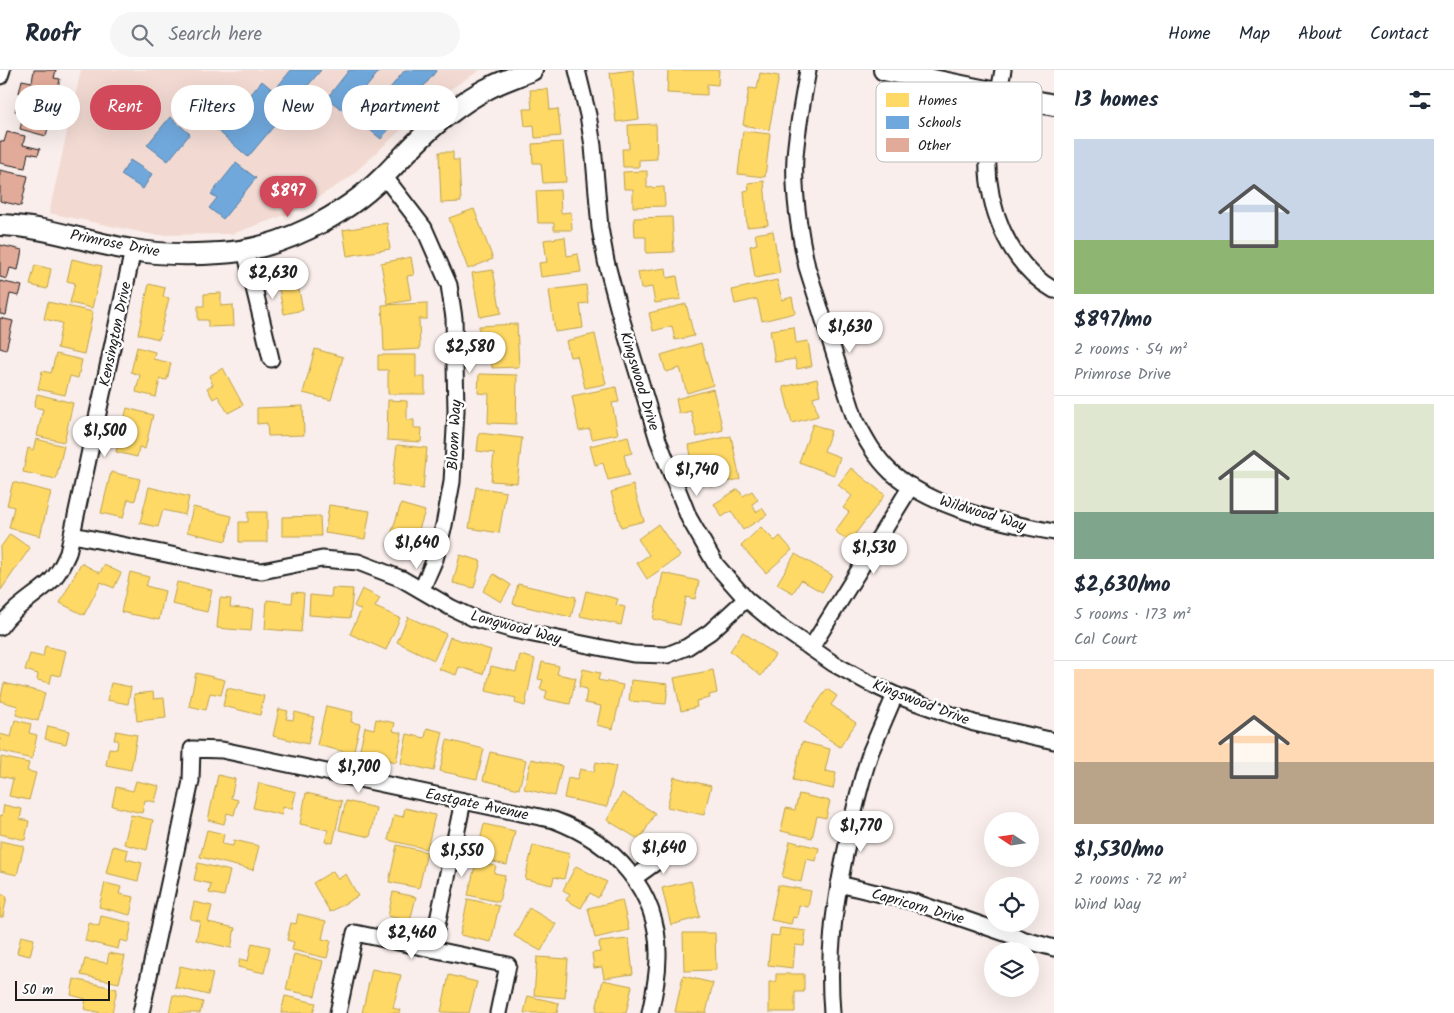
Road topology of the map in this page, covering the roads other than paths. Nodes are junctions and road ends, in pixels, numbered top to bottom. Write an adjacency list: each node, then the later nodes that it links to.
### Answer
1 (2, 70): 6 (street)
2 (532, 70): 9 (street, Primrose Drive)
3 (577, 70): 19 (street, Kingswood Drive)
4 (808, 70): 15 (street, Wildwood Way)
5 (884, 70): 7 (street)
6 (0, 76)
7 (942, 82)
8 (987, 162): 13 (street)
9 (384, 176): 12 (street, Primrose Drive); 18 (street, Bloom Way)
10 (0, 225): 11 (street, Primrose Drive)
11 (133, 250): 12 (street, Primrose Drive); 17 (street, Kensington Drive)
12 (245, 250): 14 (street)
13 (1054, 290)
14 (271, 359)
15 (911, 486): 16 (street, Wildwood Way); 21 (street)
16 (1054, 532)
17 (73, 535): 18 (street, Longwood Way); 20 (street, Kensington Drive)
18 (422, 589): 19 (street, Longwood Way)
19 (746, 598): 21 (street, Kingswood Drive)
20 (0, 627)
21 (811, 648): 22 (street, Kingswood Drive)
22 (895, 695): 23 (street, Kingswood Drive); 27 (street)
23 (1054, 741)
24 (463, 801): 26 (street, Eastgate Avenue); 29 (street); 30 (street, Eastgate Avenue)
25 (677, 847): 26 (street)
26 (634, 878): 33 (street, Eastgate Avenue)
27 (839, 884): 28 (street, Capricorn Drive); 34 (street)
28 (1054, 948)
29 (432, 949): 31 (street); 32 (street)
30 (141, 1013)
31 (338, 1013)
32 (498, 1013)
33 (650, 1013)
34 (832, 1013)

